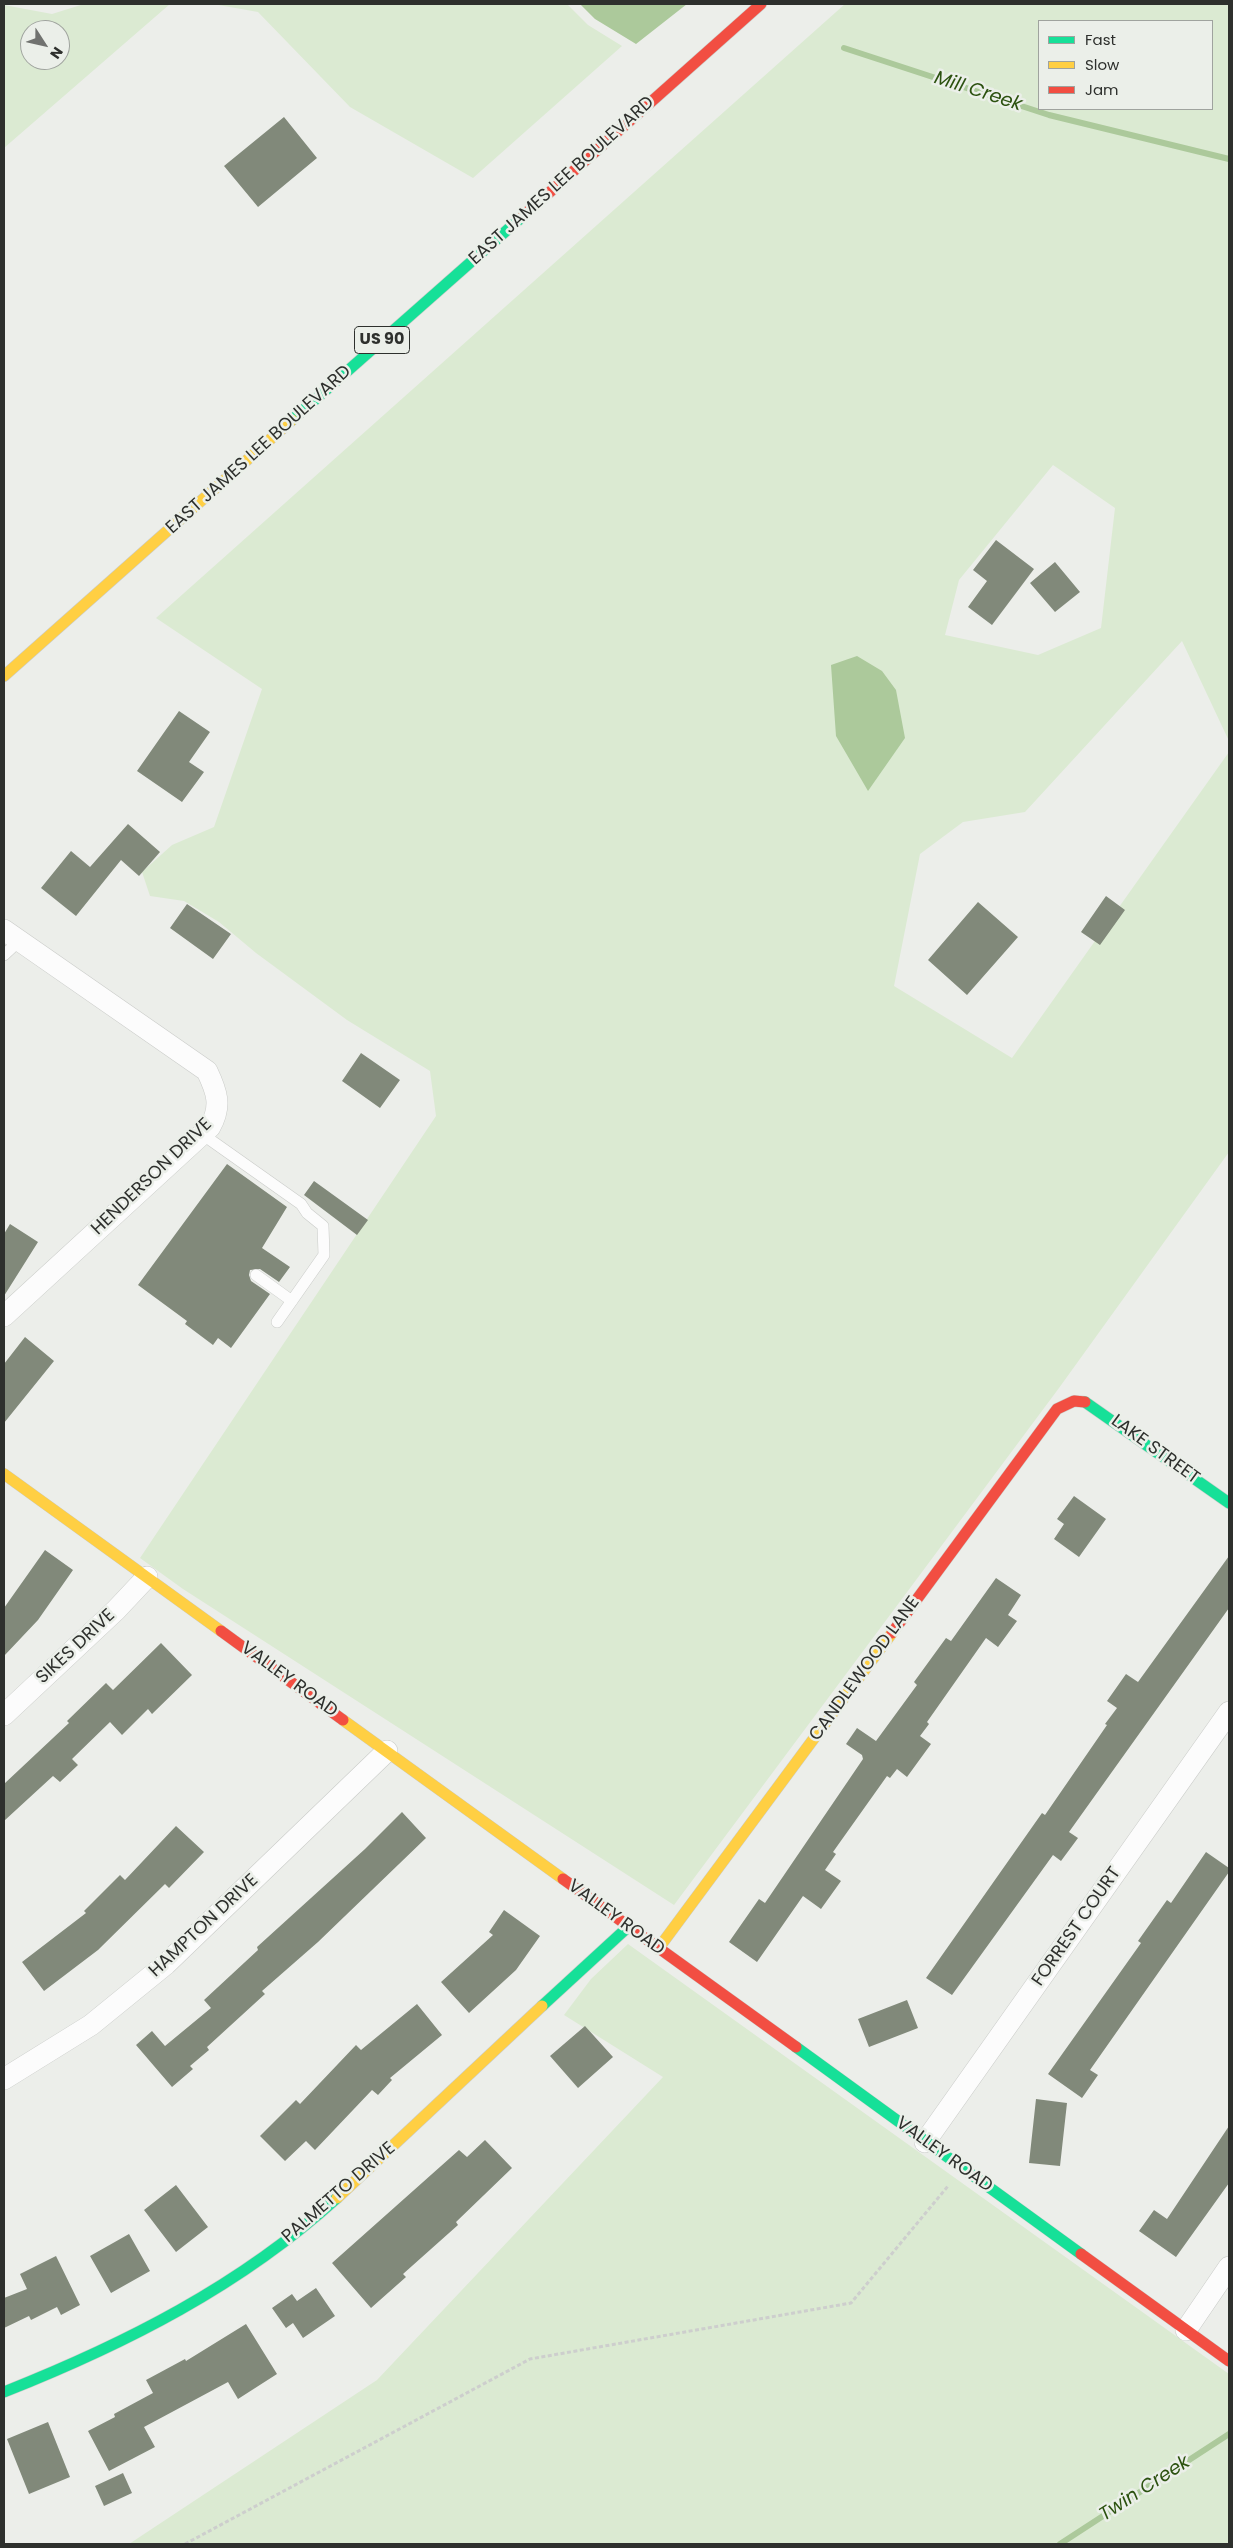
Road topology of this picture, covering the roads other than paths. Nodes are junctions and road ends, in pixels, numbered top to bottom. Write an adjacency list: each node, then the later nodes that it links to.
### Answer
1 (761, 4): 2 (street, EAST JAMES LEE BOULEVARD / US 90)
2 (4, 676)
3 (9, 942): 4 (street, HENDERSON DRIVE)
4 (202, 1134): 6 (lane); 7 (street, HENDERSON DRIVE)
5 (256, 1275): 6 (lane)
6 (292, 1301): 8 (lane)
7 (4, 1316)
8 (277, 1322)
9 (1079, 1399): 11 (street, LAKE STREET); 17 (street, CANDLEWOOD LANE)
10 (4, 1474): 12 (street, VALLEY ROAD)
11 (1229, 1504)
12 (148, 1577): 14 (street, SIKES DRIVE); 15 (street, VALLEY ROAD)
13 (1229, 1712): 19 (street, FORREST COURT)
14 (4, 1715)
15 (387, 1751): 16 (street, VALLEY ROAD); 18 (street, HAMPTON DRIVE)
16 (628, 1927): 17 (street, VALLEY ROAD); 23 (street, PALMETTO DRIVE)
17 (658, 1949): 19 (street, VALLEY ROAD)
18 (4, 2079)
19 (925, 2142): 21 (street, VALLEY ROAD)
20 (1229, 2267): 21 (street)
21 (1186, 2330): 22 (street, VALLEY ROAD)
22 (1229, 2361)
23 (4, 2392)

